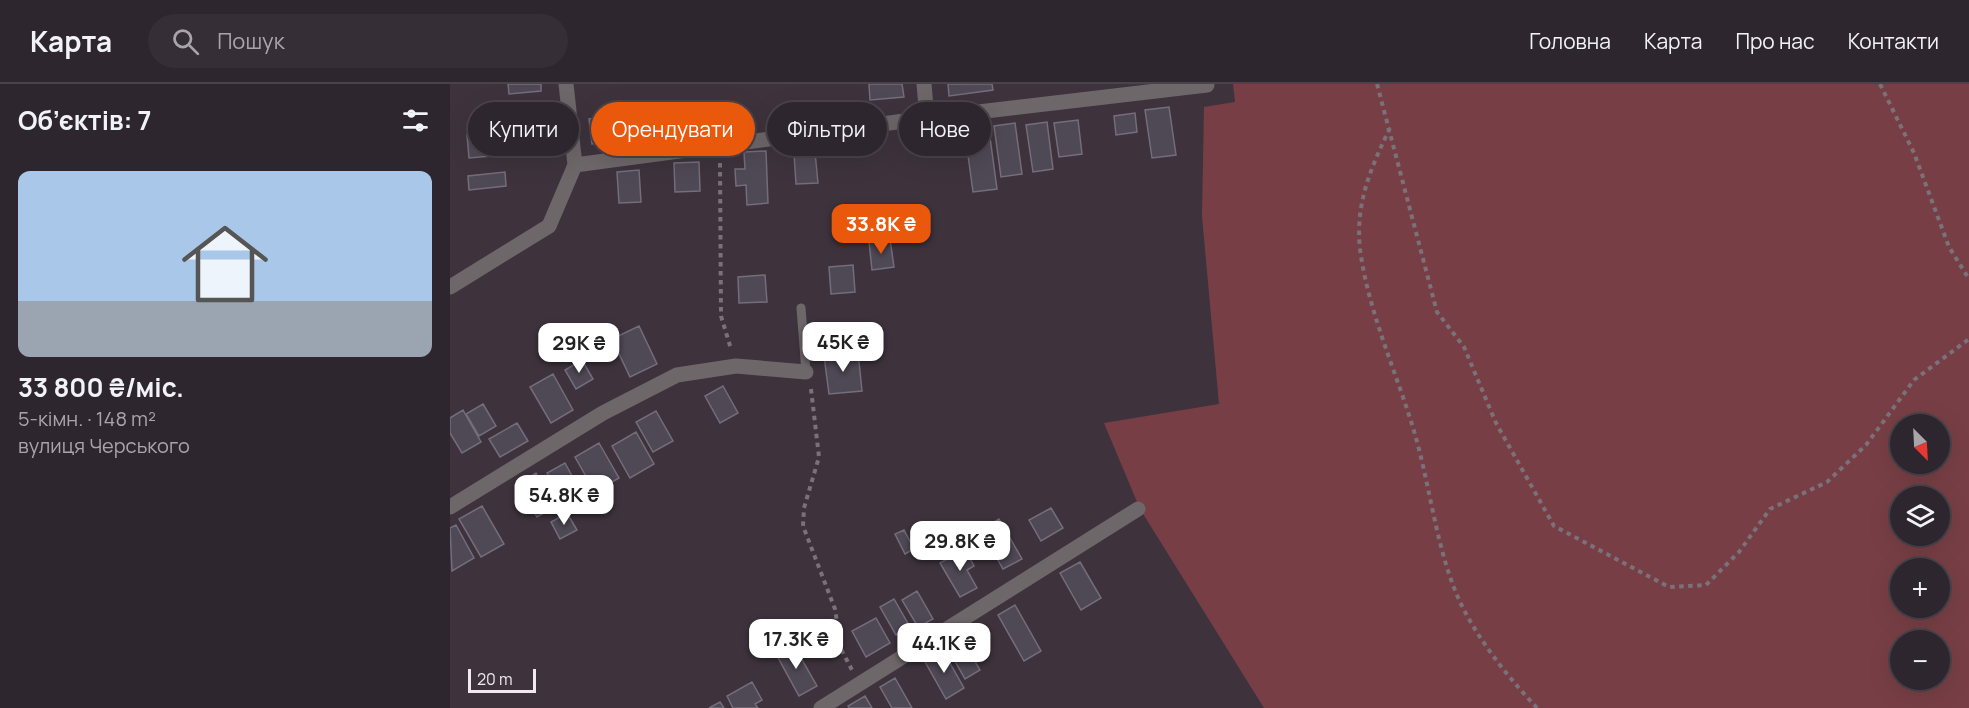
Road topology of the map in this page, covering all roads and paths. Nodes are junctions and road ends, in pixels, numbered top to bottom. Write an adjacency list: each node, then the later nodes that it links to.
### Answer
1 (566, 84): 13 (street)
2 (924, 84): 6 (street)
3 (1377, 84): 9 (path)
4 (1880, 84): 14 (path)
5 (1208, 85): 7 (street)
6 (926, 102)
7 (991, 110)
8 (899, 122): 10 (street)
9 (1390, 127): 17 (path); 24 (path)
10 (755, 140)
11 (637, 156): 13 (street)
12 (719, 156): 18 (path)
13 (575, 165): 15 (street)
14 (1969, 279)
15 (450, 288)
16 (801, 308): 19 (lane)
17 (1969, 339)
18 (736, 366): 19 (street); 20 (street)
19 (806, 372): 22 (path)
20 (450, 507)
21 (1138, 509): 22 (street)
22 (859, 684): 23 (street)
23 (830, 706)
24 (1537, 708)

